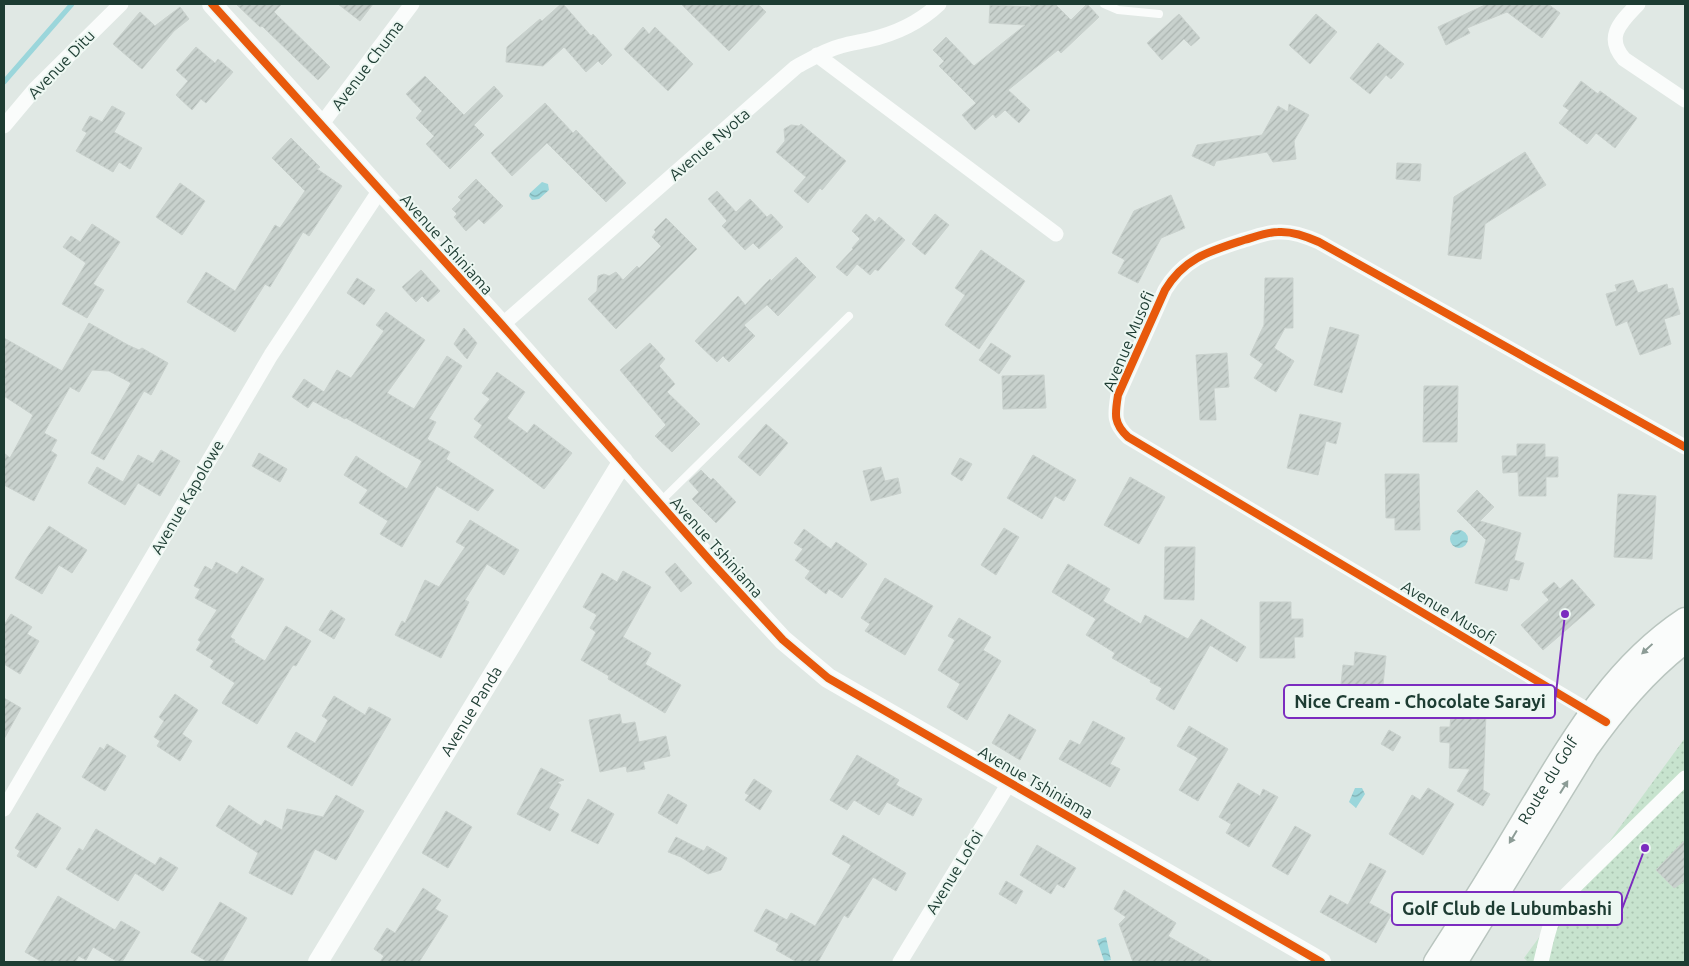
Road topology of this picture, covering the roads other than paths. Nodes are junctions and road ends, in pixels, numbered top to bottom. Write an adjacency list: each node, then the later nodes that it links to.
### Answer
1 (121, 4): 11 (street, Avenue Ditu)
2 (212, 4): 10 (street, Avenue Tshiniama)
3 (412, 4): 10 (street, Avenue Chuma)
4 (939, 4): 8 (street, Avenue Nyota)
5 (1104, 4): 7 (lane)
6 (1638, 4): 9 (street)
7 (1158, 14)
8 (817, 55): 13 (street); 15 (street, Avenue Nyota)
9 (1685, 100)
10 (322, 125): 12 (street, Avenue Tshiniama)
11 (4, 126)
12 (380, 190): 15 (street, Avenue Tshiniama); 24 (street, Avenue Kapolowe)
13 (1056, 234)
14 (849, 316): 18 (lane)
15 (502, 325): 17 (street, Avenue Tshiniama)
16 (1685, 447): 21 (street, Avenue Musofi)
17 (623, 461): 18 (street, Avenue Tshiniama); 25 (street, Avenue Panda)
18 (659, 502): 23 (street, Avenue Tshiniama)
19 (1685, 619): 21 (main road, Route du Golf, one-way to 21)
20 (1685, 642): 21 (main road)
21 (1598, 717): 28 (main road, Route du Golf, one-way to 28); 29 (main road, one-way to 21)
22 (1685, 778): 30 (street)
23 (1008, 782): 26 (street, Avenue Lofoi); 27 (street, Avenue Tshiniama)
24 (4, 809)
25 (318, 962)
26 (900, 962)
27 (1321, 962)
28 (1435, 962)
29 (1456, 962)
30 (1541, 962)

